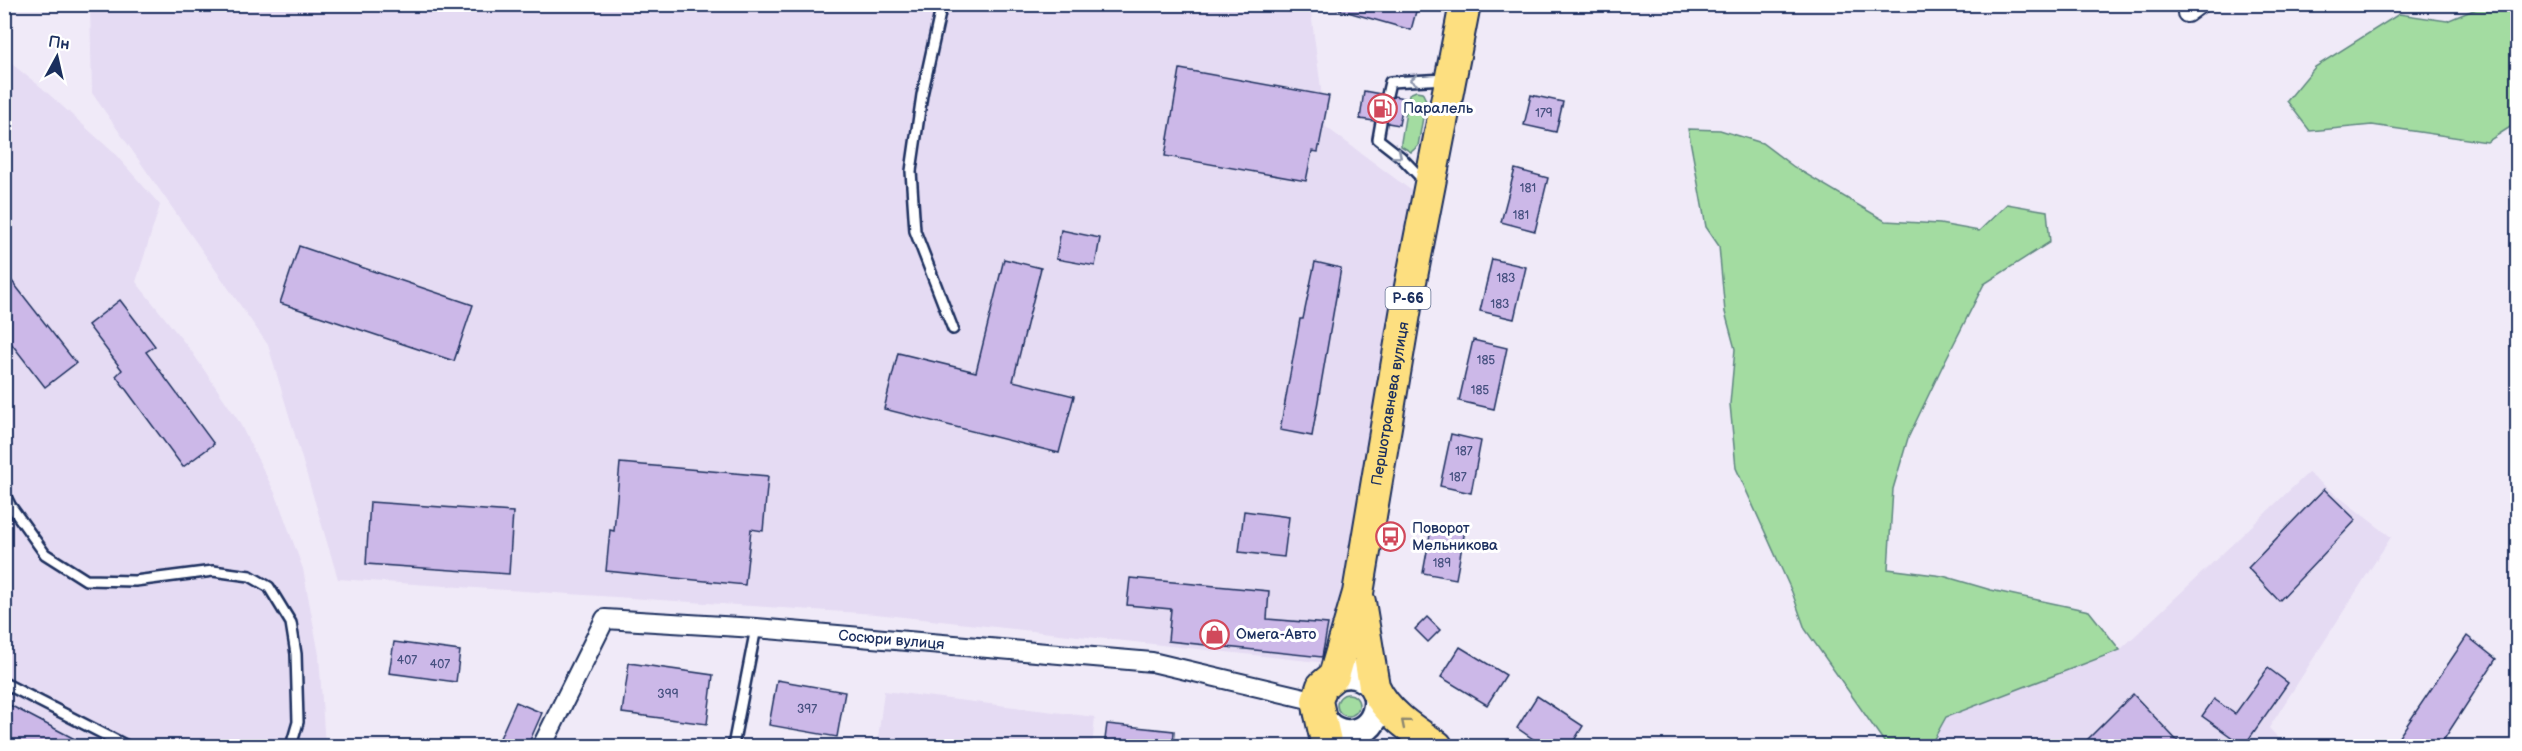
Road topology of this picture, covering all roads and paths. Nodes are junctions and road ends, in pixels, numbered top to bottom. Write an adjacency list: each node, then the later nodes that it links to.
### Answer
1 (942, 4): 7 (lane)
2 (1465, 4): 3 (main road, Першотравнева вулиця / Р-66)
3 (1452, 79): 4 (lane, one-way to 4); 6 (main road, Першотравнева вулиця / Р-66)
4 (1387, 95)
5 (1381, 122): 6 (lane, one-way to 6)
6 (1429, 186): 9 (main road, Першотравнева вулиця / Р-66)
7 (953, 329)
8 (4, 493): 17 (lane)
9 (1358, 593): 11 (main road, Першотравнева вулиця / Р-66); 13 (main road, Першотравнева вулиця / Р-66)
10 (756, 628): 14 (street, Сосюри вулиця); 18 (street, Сосюри вулиця); 19 (lane)
11 (1334, 676): 13 (main road); 14 (main road, Р-66)
12 (4, 683): 16 (lane)
13 (1375, 690): 15 (main road); 21 (main road, one-way to 13)
14 (1317, 706): 15 (main road); 20 (main road)
15 (1358, 739)
16 (127, 747)
17 (291, 747)
18 (542, 747)
19 (733, 747)
20 (1327, 747)
21 (1437, 747)

